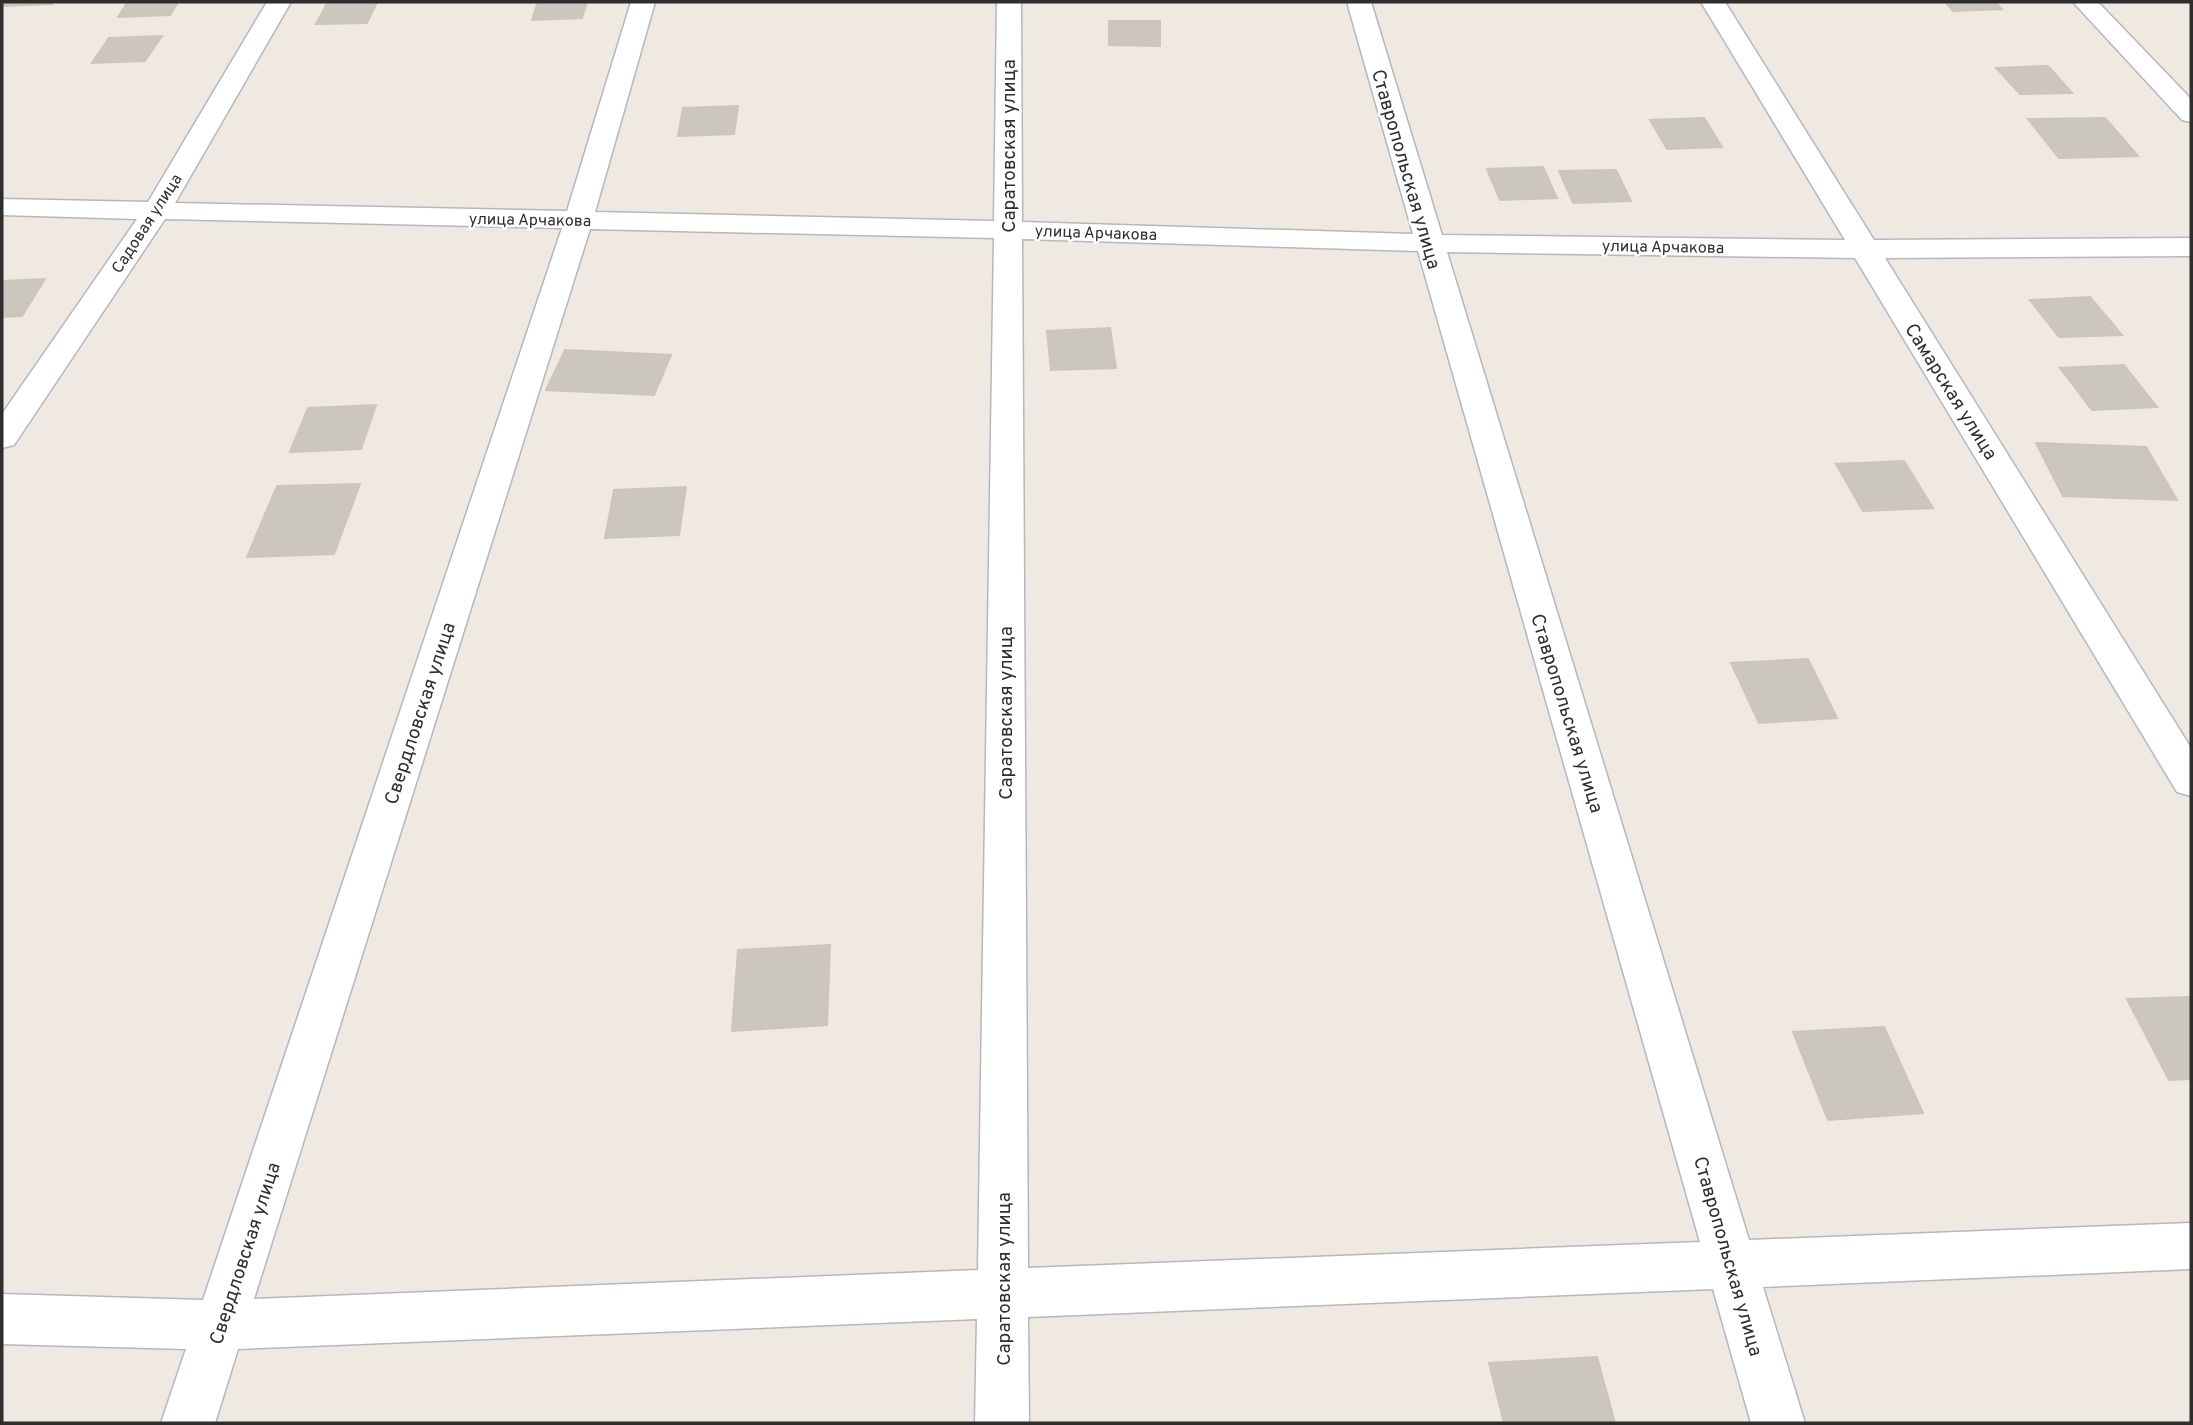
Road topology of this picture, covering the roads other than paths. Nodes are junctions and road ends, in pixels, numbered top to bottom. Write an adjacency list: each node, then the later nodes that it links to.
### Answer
1 (279, 2): 9 (street, Садовая улица)
2 (643, 2): 10 (street, Свердловская улица)
3 (1009, 2): 11 (street, Саратовская улица)
4 (1359, 2): 12 (street, Ставропольская улица)
5 (1713, 2): 14 (street, Самарская улица)
6 (2085, 2): 7 (street)
7 (2191, 114)
8 (2, 207): 9 (street, улица Арчакова)
9 (157, 210): 10 (street, улица Арчакова); 15 (street, Садовая улица)
10 (579, 220): 11 (street, улица Арчакова); 21 (street, Свердловская улица)
11 (1008, 230): 12 (street, улица Арчакова); 19 (street, Саратовская улица)
12 (1428, 243): 14 (street, улица Арчакова); 18 (street, Ставропольская улица)
13 (2191, 247): 14 (street, улица Арчакова)
14 (1864, 249): 16 (street, Самарская улица)
15 (2, 438)
16 (2191, 781)
17 (2191, 1246): 18 (street)
18 (1731, 1264): 19 (street); 24 (street, Ставропольская улица)
19 (1002, 1293): 21 (street); 23 (street, Саратовская улица)
20 (2, 1319): 21 (street)
21 (220, 1325): 22 (street, Свердловская улица)
22 (188, 1423)
23 (1002, 1423)
24 (1778, 1423)

